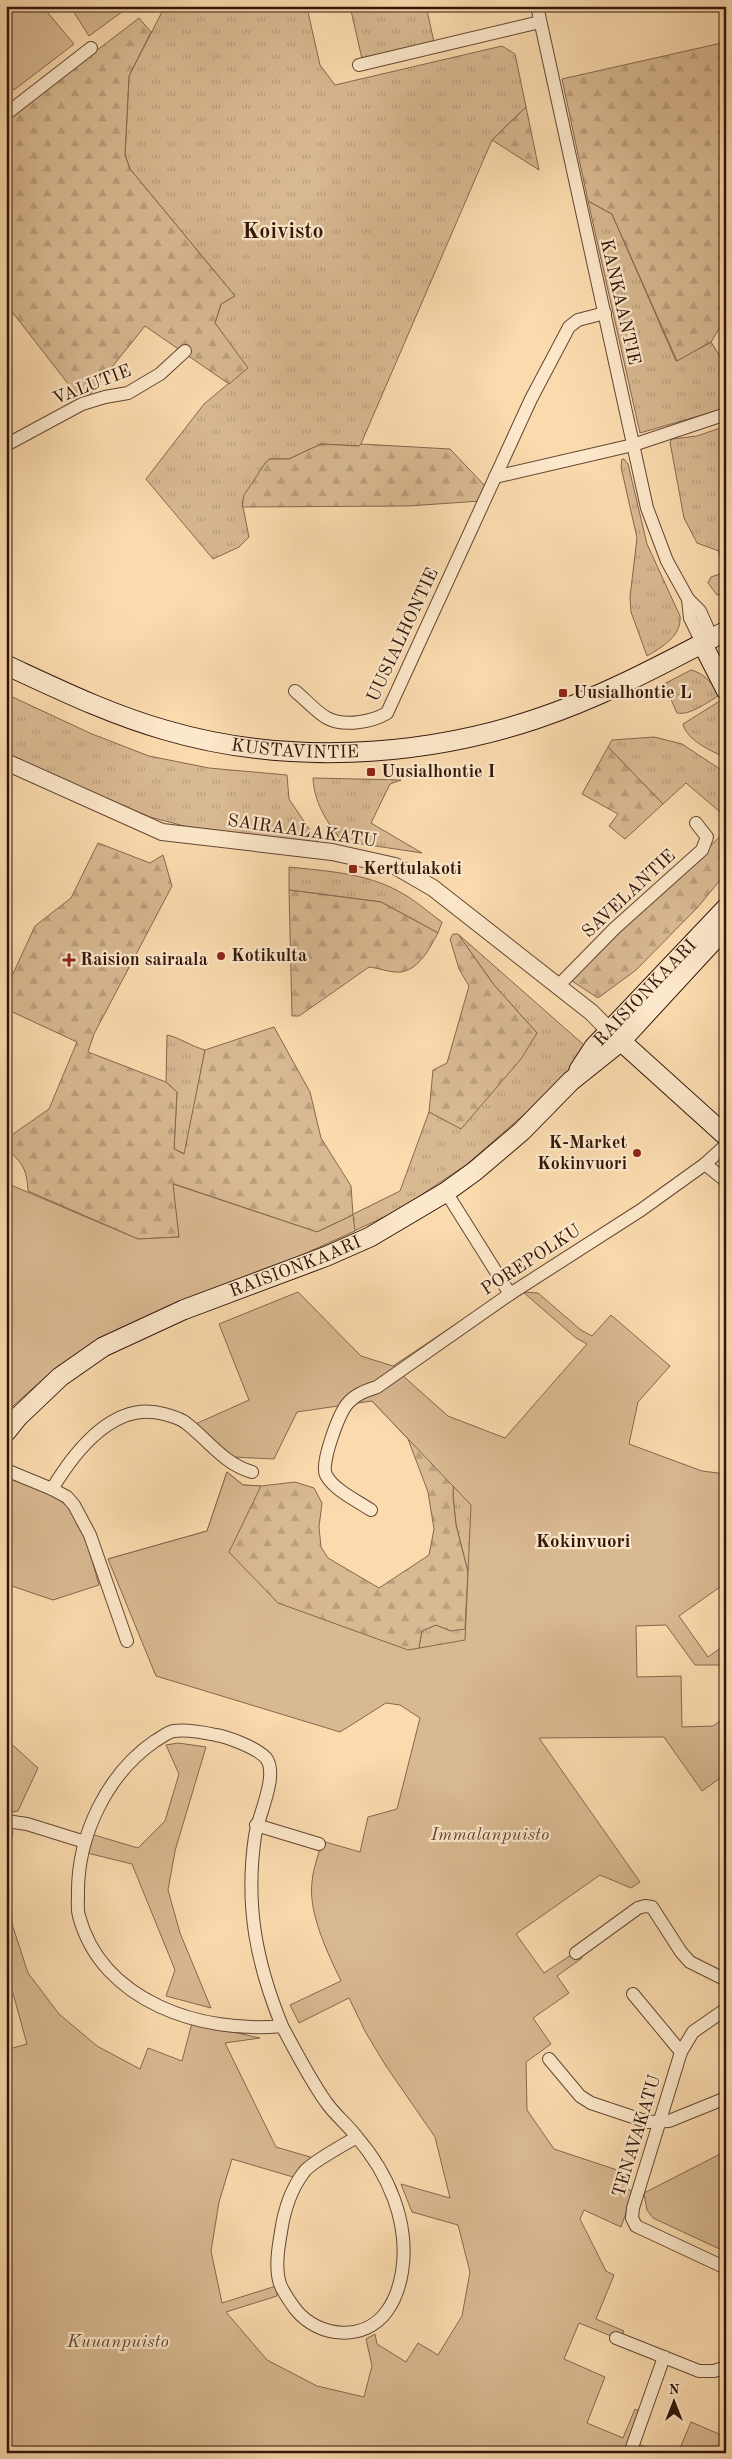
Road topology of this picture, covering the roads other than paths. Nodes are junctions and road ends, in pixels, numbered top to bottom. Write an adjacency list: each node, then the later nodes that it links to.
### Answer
1 (537, 6): 2 (street, KANKAANTIE)
2 (540, 22): 4 (street); 6 (street, KANKAANTIE)
3 (91, 48): 5 (street)
4 (359, 65)
5 (6, 114)
6 (605, 313): 10 (street, KANKAANTIE); 11 (street, UUSIALHONTIE)
7 (185, 351): 9 (street, VALUTIE)
8 (726, 414): 10 (street)
9 (6, 445)
10 (634, 445): 11 (street); 12 (street, KANKAANTIE)
11 (496, 477): 16 (street, UUSIALHONTIE)
12 (713, 638): 13 (main road, KUSTAVINTIE); 14 (main road); 15 (main road)
13 (6, 665)
14 (726, 667)
15 (726, 690)
16 (294, 691)
17 (6, 762): 21 (street, SAIRAALAKATU)
18 (696, 823): 21 (street, SAVELANTIE)
19 (726, 908): 22 (main road, RAISIONKAARI)
20 (726, 927): 22 (main road, RAISIONKAARI)
21 (558, 986): 22 (street, SAIRAALAKATU)
22 (616, 1036): 23 (main road); 27 (main road, RAISIONKAARI)
23 (726, 1136)
24 (726, 1145): 25 (street, POREPOLKU)
25 (705, 1164): 26 (street); 28 (street, POREPOLKU)
26 (726, 1181)
27 (446, 1192): 28 (street); 29 (main road, RAISIONKAARI)
28 (510, 1294): 33 (street, POREPOLKU)
29 (6, 1432)
30 (6, 1470): 32 (street)
31 (252, 1472): 32 (street)
32 (52, 1489): 34 (street)
33 (371, 1510)
34 (127, 1642)
35 (6, 1822): 37 (street)
36 (256, 1825): 37 (street); 38 (street); 43 (street)
37 (85, 1842): 43 (street)
38 (320, 1844)
39 (576, 1952): 40 (street)
40 (726, 1980)
41 (633, 1994): 44 (street)
42 (726, 2009): 44 (street, TENAVAKATU)
43 (282, 2026): 48 (street)
44 (681, 2052): 47 (street, TENAVAKATU)
45 (549, 2059): 47 (street)
46 (726, 2098): 47 (street)
47 (658, 2123): 49 (street, TENAVAKATU)
48 (357, 2137): 48 (street)
49 (726, 2268)
50 (616, 2338): 51 (street)
51 (664, 2357): 52 (street); 53 (street)
52 (726, 2367)
53 (630, 2453)

